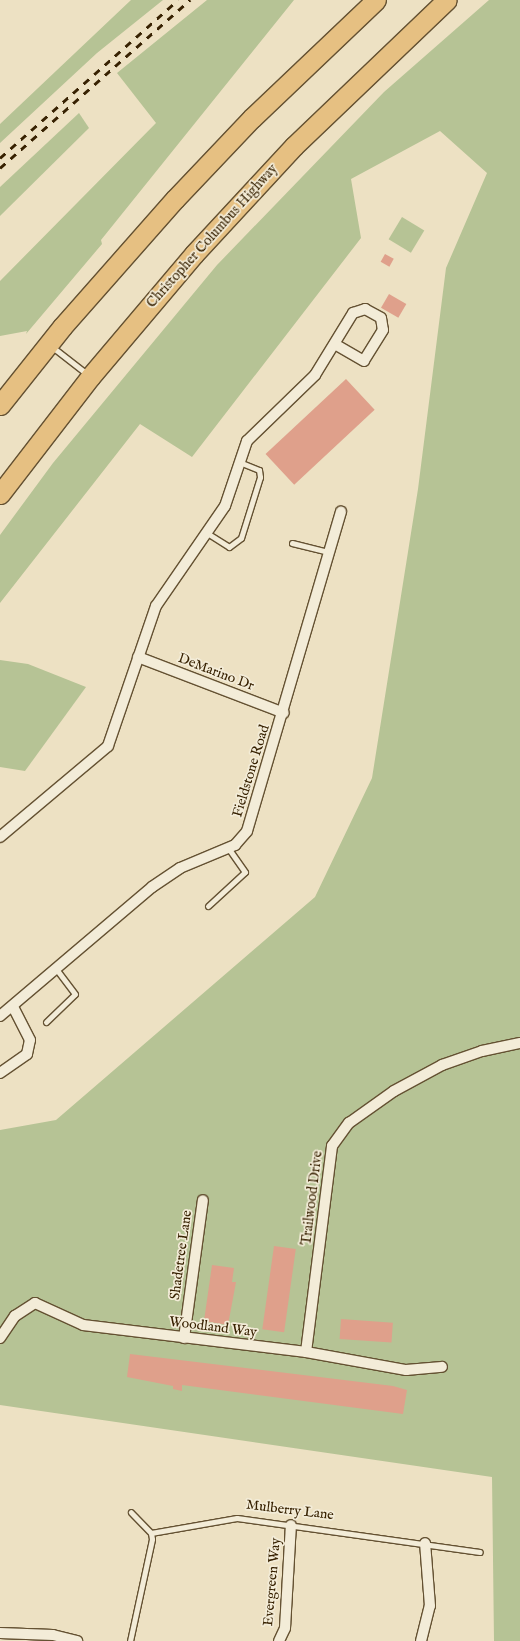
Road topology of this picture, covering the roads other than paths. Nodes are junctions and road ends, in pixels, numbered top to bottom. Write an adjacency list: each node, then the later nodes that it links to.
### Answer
1 (376, 0): 3 (highway)
2 (447, 0): 5 (highway, Christopher Columbus Highway)
3 (48, 344): 5 (lane); 6 (highway)
4 (334, 344): 4 (street); 7 (street)
5 (90, 377): 8 (highway, Christopher Columbus Highway)
6 (0, 405)
7 (239, 462): 10 (street); 10 (lane)
8 (0, 494)
9 (341, 512): 12 (street, Fieldstone Road)
10 (206, 533): 13 (street)
11 (292, 543): 12 (lane)
12 (330, 552): 14 (street, Fieldstone Road)
13 (138, 656): 14 (street, DeMarino Dr); 15 (street)
14 (284, 713): 16 (street, Fieldstone Road)
15 (0, 837)
16 (228, 848): 17 (lane); 18 (street, Fieldstone Road)
17 (208, 906)
18 (56, 969): 19 (street, Fieldstone Road); 21 (lane)
19 (14, 1008): 20 (street, Fieldstone Road); 23 (street)
20 (0, 1016)
21 (46, 1022)
22 (520, 1043): 27 (street, Trailwood Drive)
23 (0, 1073)
24 (202, 1200): 26 (street, Shadetree Lane)
25 (0, 1338): 26 (street, Woodland Way)
26 (184, 1338): 27 (street, Woodland Way)
27 (306, 1352): 28 (street, Woodland Way)
28 (442, 1367)
29 (131, 1512): 31 (lane)
30 (291, 1525): 31 (lane, Mulberry Lane); 32 (lane, Mulberry Lane); 37 (street, Evergreen Way)
31 (151, 1533): 36 (lane)
32 (425, 1543): 33 (lane, Mulberry Lane); 38 (street)
33 (480, 1552)
34 (1, 1630): 35 (street)
35 (77, 1641)
36 (130, 1641)
37 (279, 1641)
38 (421, 1641)

